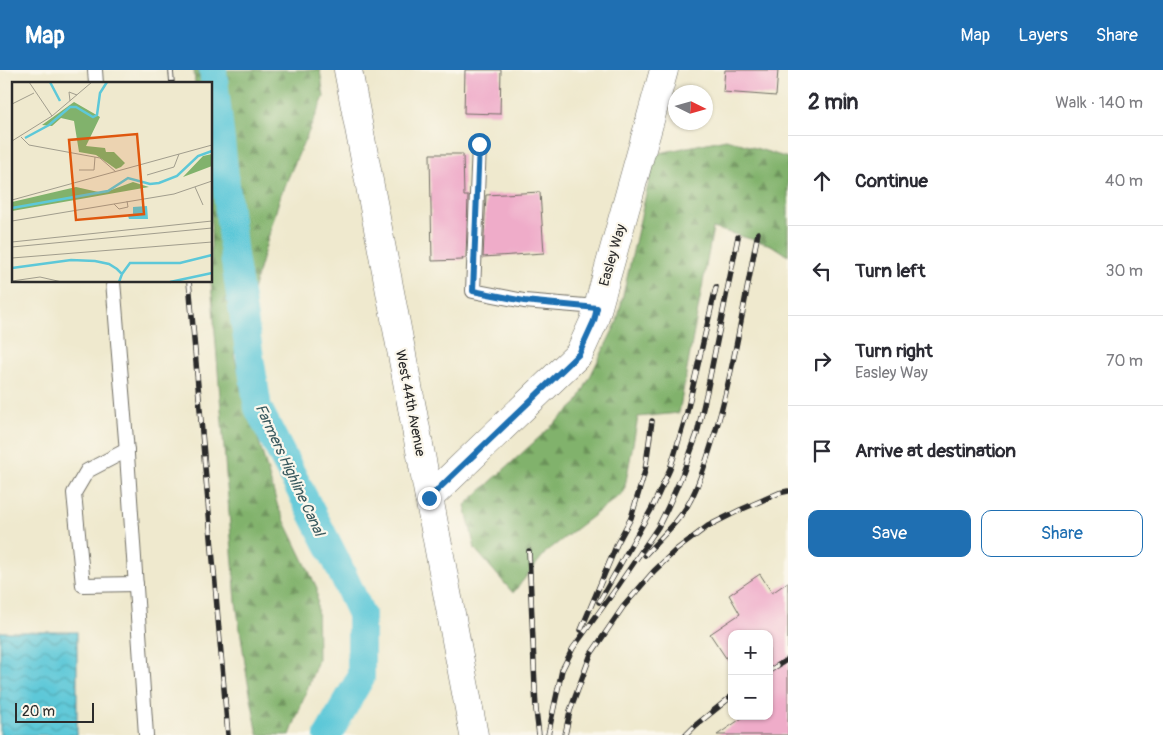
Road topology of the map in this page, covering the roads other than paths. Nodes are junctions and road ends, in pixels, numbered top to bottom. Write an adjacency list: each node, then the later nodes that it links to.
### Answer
1 (348, 70): 7 (street, West 44th Avenue)
2 (664, 70): 5 (street, Easley Way)
3 (479, 144): 5 (lane)
4 (113, 282): 6 (lane)
5 (597, 308): 7 (street, Easley Way)
6 (127, 450): 8 (lane); 8 (lane)
7 (429, 498): 10 (street, West 44th Avenue)
8 (136, 584): 9 (lane)
9 (146, 735)
10 (474, 735)

